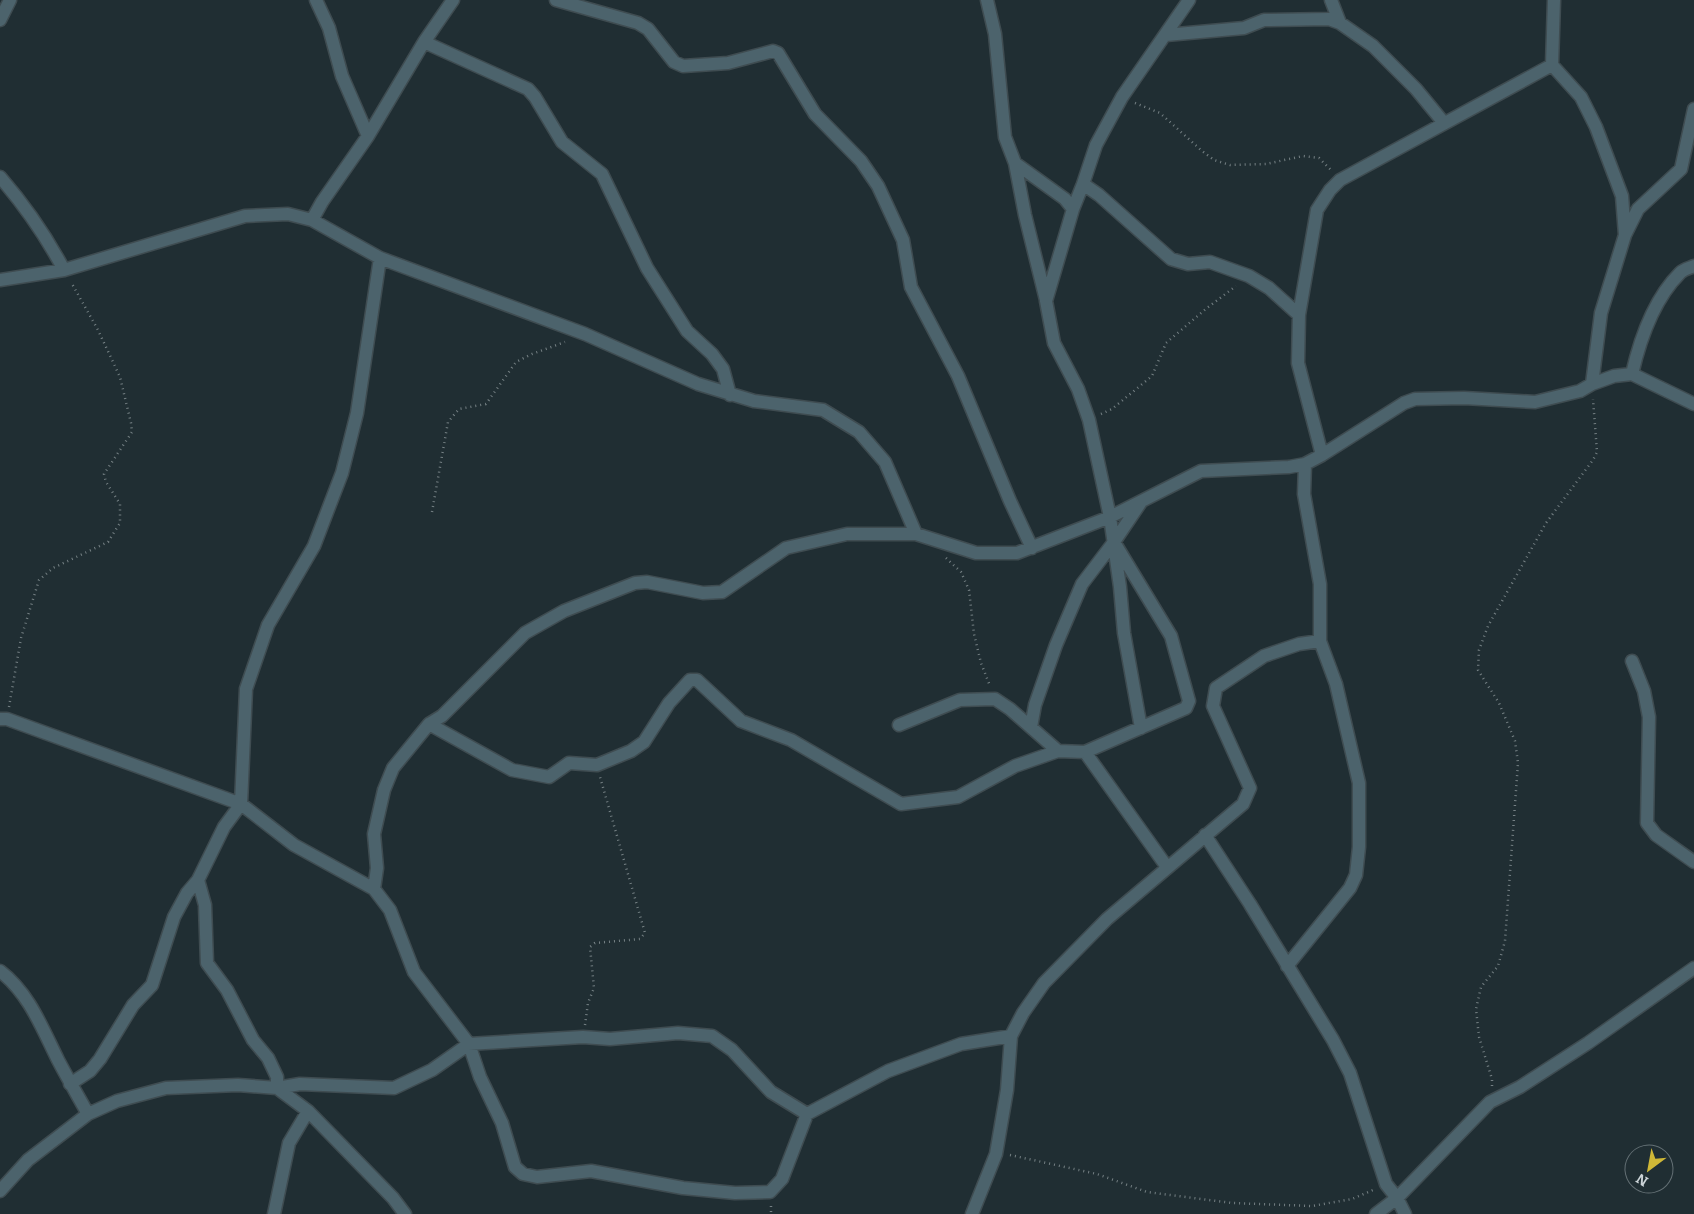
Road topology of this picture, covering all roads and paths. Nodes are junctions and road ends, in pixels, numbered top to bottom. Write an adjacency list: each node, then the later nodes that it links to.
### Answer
1 (10, 0): 9 (street)
2 (316, 0): 17 (street)
3 (453, 0): 12 (street)
4 (556, 0): 47 (street)
5 (987, 0): 19 (street)
6 (1189, 0): 11 (street)
7 (1331, 0): 10 (street)
8 (1554, 0): 13 (street)
9 (0, 20)
10 (1340, 22): 11 (street); 16 (street)
11 (1166, 35): 14 (street)
12 (424, 42): 17 (street); 37 (street)
13 (1552, 65): 16 (street); 26 (street)
14 (1122, 97): 22 (path); 23 (street)
15 (1694, 109): 20 (street)
16 (1444, 123): 22 (street)
17 (368, 136): 25 (street)
18 (1694, 162): 20 (street)
19 (1015, 163): 24 (street); 32 (street)
20 (1681, 169): 26 (street)
21 (0, 177): 29 (street)
22 (1340, 180): 33 (street)
23 (1083, 184): 24 (street); 30 (street)
24 (1073, 210): 32 (street)
25 (312, 220): 27 (street); 29 (street)
26 (1625, 235): 36 (street)
27 (380, 258): 34 (street); 60 (street)
28 (1694, 266): 35 (street)
29 (64, 270): 31 (street); 52 (path)
30 (1249, 276): 33 (street); 39 (path)
31 (0, 280)
32 (1046, 301): 39 (street)
33 (1299, 314): 40 (street)
34 (585, 334): 37 (street); 43 (path)
35 (1632, 374): 36 (street); 38 (street)
36 (1592, 384): 40 (street); 74 (path)
37 (730, 395): 45 (street)
38 (1694, 404)
39 (1089, 420): 44 (street)
40 (1322, 455): 41 (street)
41 (1305, 464): 42 (street); 49 (street)
42 (1142, 500): 44 (street); 46 (street)
43 (432, 512)
44 (1110, 517): 46 (street); 47 (street)
45 (916, 534): 47 (street); 53 (street)
46 (1114, 542): 55 (street); 56 (street); 56 (street)
47 (1032, 548)
48 (941, 554): 51 (path)
49 (1320, 641): 61 (street); 66 (street)
50 (1632, 662): 62 (street)
51 (995, 700): 54 (street); 55 (street)
52 (3, 719): 60 (street)
53 (430, 724): 59 (street); 65 (street)
54 (900, 725)
55 (1031, 727): 57 (street)
56 (1141, 728): 58 (street)
57 (1058, 751): 58 (street); 59 (street)
58 (1085, 752): 63 (street)
59 (596, 765): 70 (path)
60 (242, 804): 64 (street); 65 (street)
61 (1205, 835): 63 (street); 66 (street)
62 (1694, 862)
63 (1167, 867): 69 (street)
64 (198, 880): 72 (street); 73 (street)
65 (374, 890): 71 (street)
66 (1287, 966): 79 (street)
67 (1694, 968): 74 (street)
68 (0, 971): 72 (street)
69 (1012, 1036): 77 (street); 78 (street)
70 (584, 1037): 71 (street); 77 (street)
71 (470, 1044): 73 (street); 77 (street)
72 (70, 1084): 76 (street)
73 (277, 1088): 75 (street); 76 (street)
74 (1490, 1102): 81 (street)
75 (308, 1112): 82 (street); 83 (street)
76 (88, 1114): 80 (street)
77 (808, 1114)
78 (996, 1154): 79 (path); 84 (street)
79 (1386, 1184): 81 (street)
80 (0, 1191)
81 (1397, 1198): 85 (street); 86 (street)
82 (274, 1214)
83 (405, 1214)
84 (972, 1214)
85 (1376, 1214)
86 (1404, 1214)

